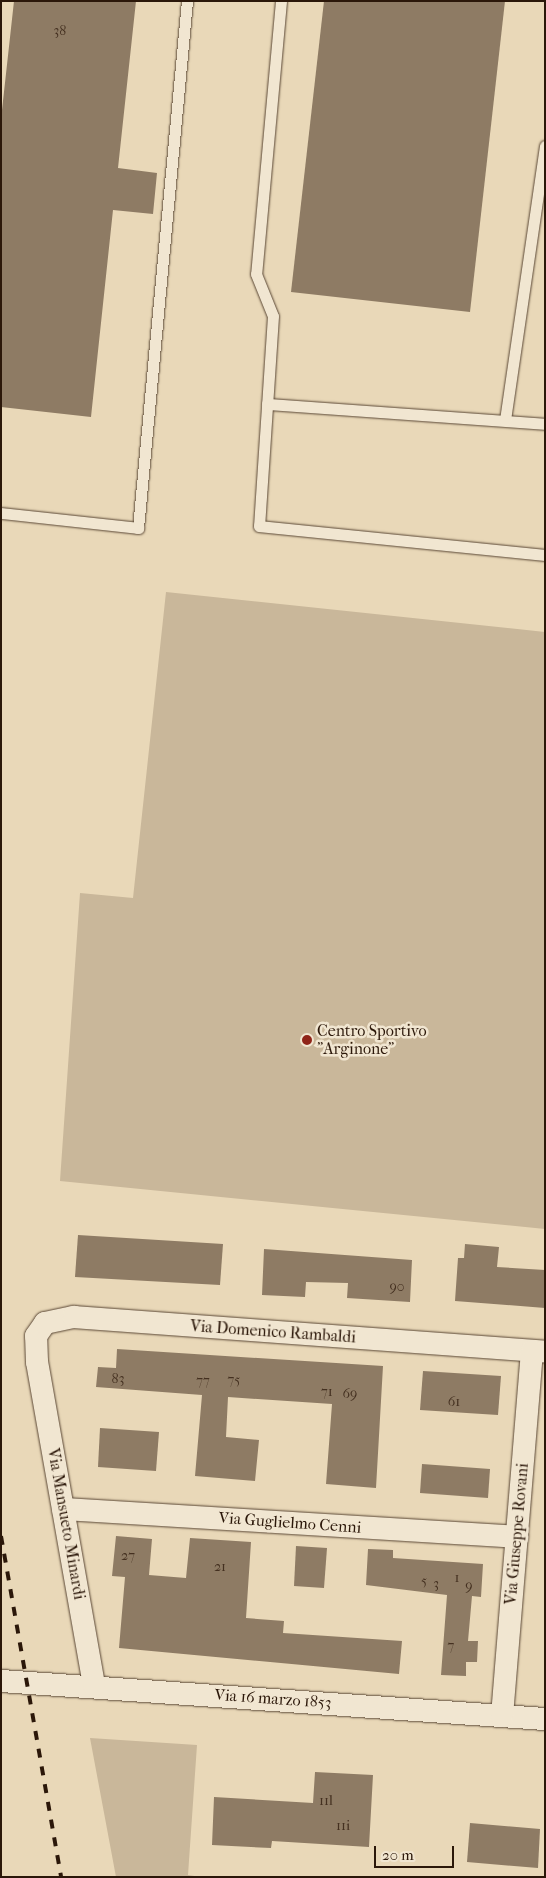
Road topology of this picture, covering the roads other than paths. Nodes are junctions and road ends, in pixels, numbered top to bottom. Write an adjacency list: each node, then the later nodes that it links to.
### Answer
1 (187, 1): 7 (lane)
2 (281, 1): 4 (lane)
3 (545, 146): 5 (lane)
4 (267, 404): 5 (lane); 8 (lane)
5 (505, 420): 6 (lane)
6 (545, 424)
7 (1, 513)
8 (545, 555)
9 (538, 1352): 10 (street, Via Domenico Rambaldi); 12 (street, Via Giuseppe Rovani)
10 (37, 1362): 11 (street, Via Mansueto Minardi)
11 (63, 1509): 12 (street, Via Guglielmo Cenni); 14 (street, Via Mansueto Minardi)
12 (517, 1537): 15 (street, Via Giuseppe Rovani)
13 (1, 1680): 14 (street, Via 16 marzo 1853)
14 (94, 1685): 15 (street, Via 16 marzo 1853)
15 (502, 1716): 16 (street, Via 16 marzo 1853)
16 (545, 1720)

